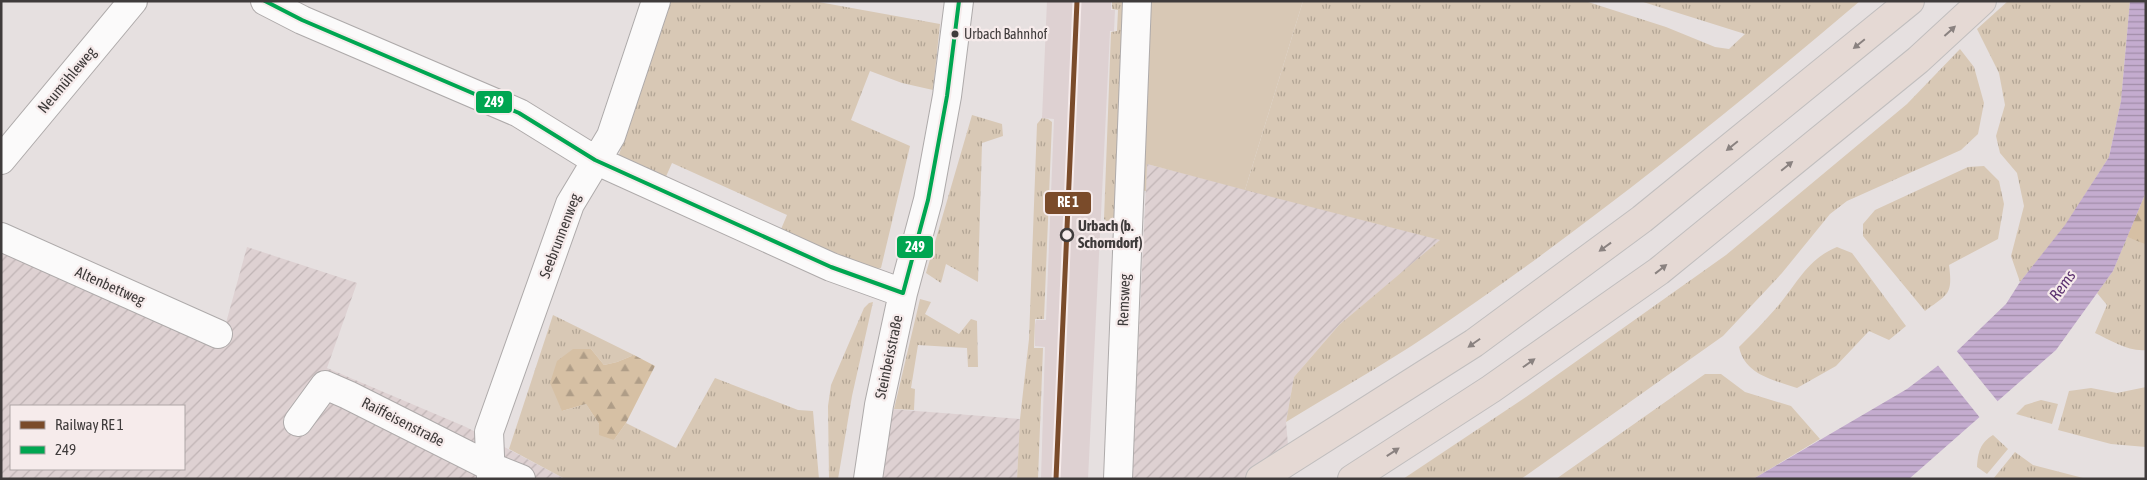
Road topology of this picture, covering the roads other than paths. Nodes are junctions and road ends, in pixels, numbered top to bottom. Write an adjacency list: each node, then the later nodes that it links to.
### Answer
1 (265, 1): 9 (street)
2 (656, 1): 9 (street, Seebrunnenweg)
3 (959, 1): 11 (street, Steinbeisstraße)
4 (1137, 1): 17 (street, Remsweg)
5 (1982, 1): 19 (highway, one-way to 5)
6 (124, 4): 8 (street, Neumühleweg)
7 (1904, 7): 18 (highway, one-way to 18)
8 (1, 160)
9 (595, 160): 11 (street); 14 (street, Seebrunnenweg)
10 (1, 237): 12 (street, Altenbettweg)
11 (904, 293): 16 (street, Steinbeisstraße)
12 (218, 334)
13 (298, 422): 14 (street, Raiffeisenstraße)
14 (491, 473): 15 (street, Raiffeisenstraße)
15 (521, 479)
16 (868, 479)
17 (1118, 479)
18 (1260, 479)
19 (1352, 479)

